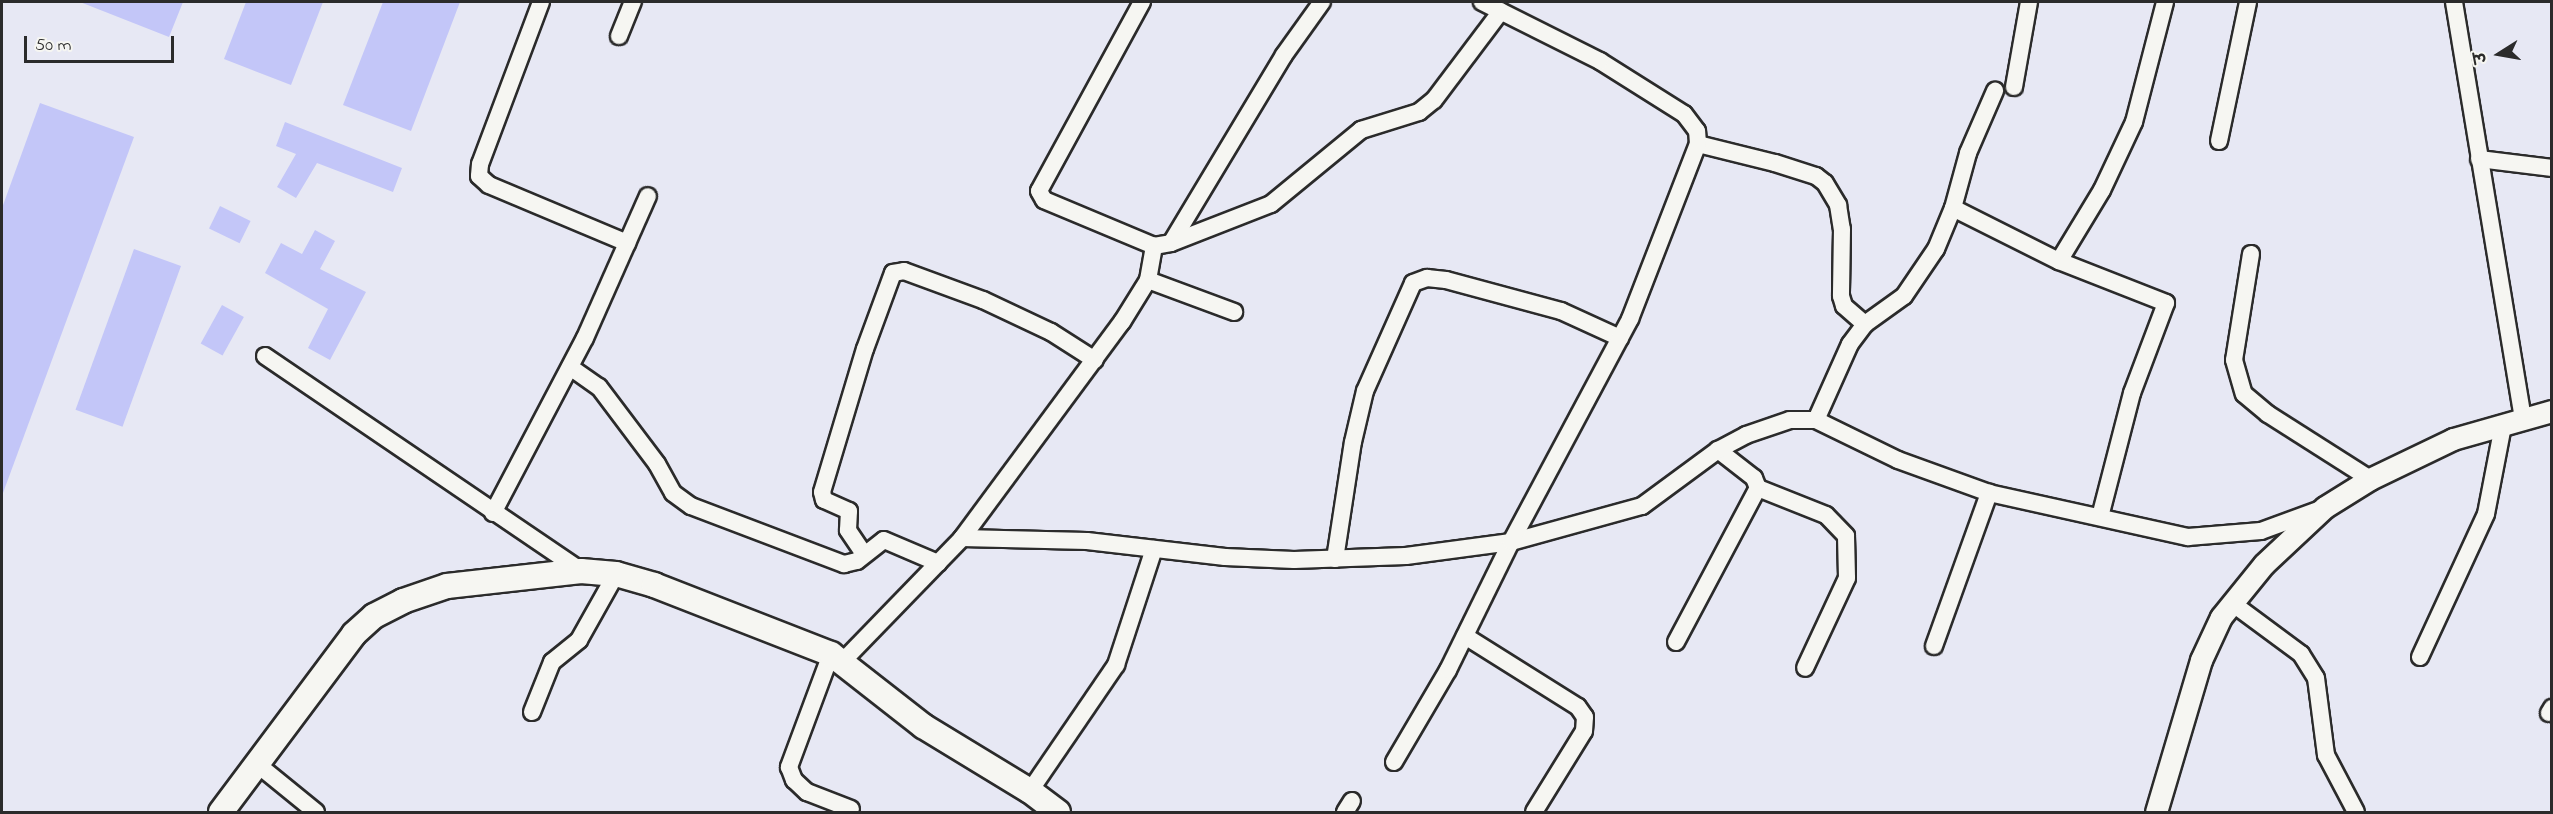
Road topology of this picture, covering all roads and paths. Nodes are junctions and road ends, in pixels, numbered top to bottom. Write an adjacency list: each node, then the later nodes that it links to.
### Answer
1 (541, 2): 19 (street)
2 (633, 2): 10 (street)
3 (1142, 2): 21 (street)
4 (1322, 2): 20 (street)
5 (2029, 2): 11 (street)
6 (2165, 2): 23 (street)
7 (2248, 2): 13 (street)
8 (2454, 2): 15 (street)
9 (1491, 5): 14 (street); 20 (street)
10 (619, 36)
11 (2013, 87)
12 (1995, 91): 18 (street)
13 (2219, 141)
14 (1698, 144): 26 (street); 27 (street)
15 (2479, 159): 16 (street); 33 (street)
16 (2552, 168)
17 (648, 196): 19 (street)
18 (1953, 208): 23 (street); 26 (street)
19 (627, 243): 30 (street)
20 (1171, 243): 21 (street)
21 (1154, 246): 24 (street)
22 (2251, 254): 35 (street)
23 (2059, 261): 40 (street)
24 (1148, 280): 25 (street); 29 (street)
25 (1234, 312)
26 (1865, 324): 32 (street)
27 (1620, 338): 42 (street); 45 (street)
28 (266, 356): 39 (street)
29 (1095, 360): 41 (street); 44 (street)
30 (570, 367): 39 (street); 44 (street)
31 (2552, 411): 33 (street)
32 (1816, 420): 34 (street); 37 (street)
33 (2513, 423): 35 (street); 53 (street)
34 (1718, 450): 36 (street); 42 (street)
35 (2370, 479): 38 (street)
36 (1758, 488): 51 (street); 55 (street)
37 (1989, 493): 40 (street); 52 (street)
38 (2325, 507): 40 (street); 49 (street)
39 (493, 513): 47 (street)
40 (2100, 517)
41 (962, 538): 43 (street); 46 (street)
42 (1511, 542): 45 (street); 50 (street)
43 (1154, 549): 45 (street); 59 (street)
44 (864, 554): 46 (street)
45 (1335, 559)
46 (938, 563): 54 (street)
47 (581, 571): 48 (main road); 58 (main road)
48 (616, 574): 54 (main road); 56 (street)
49 (2232, 603): 65 (street); 66 (street)
50 (1465, 636): 57 (street); 64 (street)
51 (1676, 642)
52 (1934, 646)
53 (2421, 657)
54 (837, 658): 59 (main road); 60 (street)
55 (1805, 669)
56 (532, 712)
57 (1394, 762)
58 (257, 764): 61 (main road); 62 (street)
59 (1030, 791): 63 (main road)
60 (851, 809)
61 (221, 813)
62 (316, 813)
63 (1058, 813)
64 (1534, 813)
65 (2156, 813)
66 (2356, 813)

